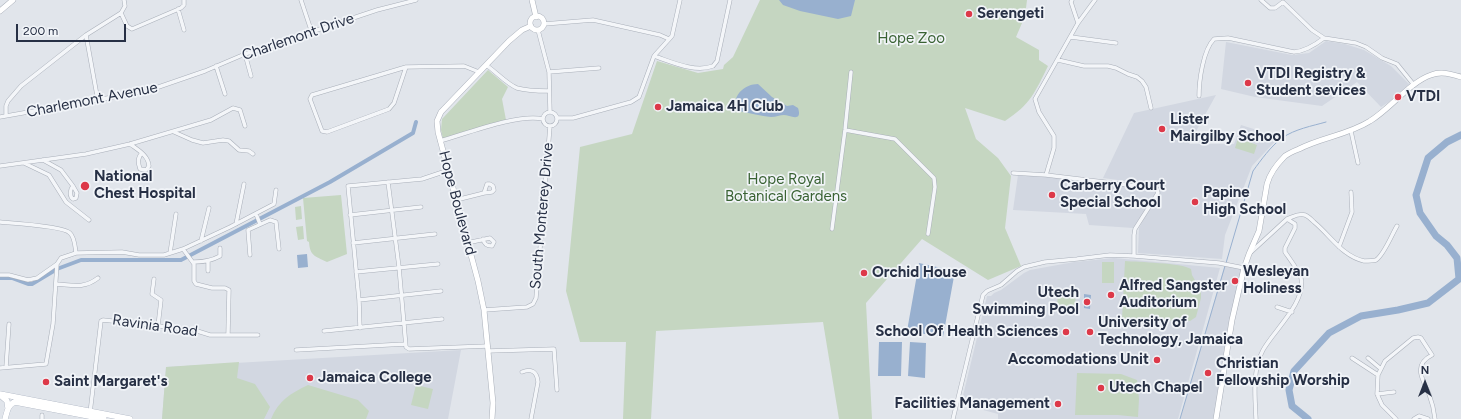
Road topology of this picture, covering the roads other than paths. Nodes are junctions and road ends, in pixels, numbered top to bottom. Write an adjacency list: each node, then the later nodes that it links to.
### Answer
1 (13, 0): 13 (street)
2 (124, 0): 14 (street)
3 (184, 0): 12 (street)
4 (301, 0): 21 (street)
5 (416, 0): 21 (street, Charlemont Drive)
6 (532, 0): 15 (street)
7 (680, 0): 25 (street)
8 (730, 0): 28 (street)
9 (1072, 0): 16 (street)
10 (1095, 0): 16 (street)
11 (1261, 0): 24 (street)
12 (178, 9): 14 (street); 19 (street)
13 (0, 11)
14 (121, 13): 22 (street)
15 (536, 17): 17 (street); 18 (street)
16 (1078, 23): 23 (street)
17 (544, 24): 20 (street); 25 (street)
18 (531, 26): 20 (street); 30 (street, Hope Boulevard)
19 (184, 30)
20 (538, 30): 36 (street)
21 (312, 32): 27 (street, Charlemont Drive)
22 (86, 35): 44 (street); 47 (street)
23 (1071, 37): 26 (street); 29 (street)
24 (1324, 38): 40 (street); 43 (street)
25 (669, 39): 28 (street)
26 (1116, 43)
27 (245, 54): 31 (street, Charlemont Drive); 38 (street)
28 (654, 56): 49 (street)
29 (1058, 60): 45 (street); 66 (street)
30 (486, 65): 35 (street, Hope Boulevard); 41 (street)
31 (216, 66): 34 (street, Charlemont Drive); 42 (street)
32 (406, 67): 32 (street); 35 (street)
33 (599, 68): 36 (street)
34 (204, 71): 44 (street, Charlemont Avenue)
35 (479, 72): 56 (street, Hope Boulevard)
36 (549, 72): 41 (street)
37 (852, 72): 53 (street)
38 (251, 76)
39 (1461, 77): 40 (street)
40 (1414, 85): 54 (street)
41 (549, 91): 46 (street)
42 (225, 94)
43 (1199, 96)
44 (98, 101): 47 (street, Charlemont Avenue)
45 (1151, 108)
46 (550, 112): 49 (street); 50 (street)
47 (6, 116): 48 (street, Charlemont Avenue)
48 (0, 117)
49 (557, 118): 52 (street)
50 (542, 119): 52 (street); 56 (street)
51 (245, 126): 55 (street)
52 (550, 126): 119 (street, South Monterey Drive)
53 (845, 130): 86 (street); 88 (street)
54 (1352, 131): 62 (street); 100 (street)
55 (174, 132): 57 (street); 59 (street)
56 (440, 141): 64 (street, Hope Boulevard)
57 (130, 144): 58 (street); 60 (street)
58 (142, 153)
59 (253, 154)
60 (43, 160): 61 (street); 69 (street)
61 (24, 162): 63 (street); 81 (street)
62 (1358, 163)
63 (0, 166)
64 (448, 170): 67 (street); 73 (street, Hope Boulevard)
65 (1013, 173): 66 (street)
66 (1046, 175): 102 (street)
67 (388, 182): 76 (street); 79 (street)
68 (244, 184): 83 (street)
69 (74, 186)
70 (276, 190): 78 (street)
71 (1351, 192): 95 (street)
72 (484, 193): 73 (street)
73 (456, 200): 93 (street, Hope Boulevard)
74 (421, 207): 76 (street)
75 (209, 208): 91 (street)
76 (392, 210): 79 (street); 89 (street)
77 (176, 214): 98 (street)
78 (256, 214): 83 (street); 84 (street)
79 (350, 215): 92 (street)
80 (1287, 219): 95 (street); 100 (street); 120 (street)
81 (89, 220)
82 (0, 222): 99 (street)
83 (236, 224): 91 (street)
84 (260, 224): 97 (street); 101 (street)
85 (1397, 226): 95 (street)
86 (832, 229)
87 (434, 234): 89 (street)
88 (928, 234)
89 (395, 238): 92 (street); 107 (street)
90 (483, 239): 93 (street)
91 (201, 241): 96 (street)
92 (353, 243): 110 (street)
93 (467, 243): 119 (street, Hope Boulevard)
94 (220, 248): 104 (street)
95 (1339, 248)
96 (183, 249): 98 (street); 103 (street)
97 (279, 249)
98 (170, 253): 99 (street)
99 (76, 254): 105 (street)
100 (1249, 254): 108 (street)
101 (250, 255)
102 (1134, 256): 108 (street); 150 (street)
103 (194, 262): 104 (street); 127 (street)
104 (208, 262): 109 (street)
105 (57, 264): 111 (street); 114 (street)
106 (438, 264): 107 (street)
107 (399, 267): 110 (street); 116 (street)
108 (1244, 268): 151 (street)
109 (208, 271)
110 (356, 272): 117 (street)
111 (0, 275)
112 (98, 278): 114 (street)
113 (154, 279): 124 (street)
114 (56, 284): 134 (street)
115 (441, 291): 116 (street)
116 (402, 296): 117 (street); 122 (street)
117 (359, 300): 125 (street)
118 (1277, 307): 120 (street)
119 (484, 310): 130 (street, Hope Boulevard)
120 (1292, 312): 152 (street)
121 (442, 319): 122 (street)
122 (405, 323): 125 (street); 129 (street)
123 (9, 324): 134 (street)
124 (158, 326): 127 (street, Ravinia Road); 144 (street, Ravinia Road)
125 (360, 328): 126 (street)
126 (324, 331)
127 (228, 334): 128 (street, Ravinia Road)
128 (258, 335)
129 (405, 344): 130 (street); 131 (street)
130 (488, 348): 139 (street); 148 (street, Hope Boulevard)
131 (296, 350)
132 (1352, 358): 138 (street)
133 (1368, 358): 136 (street)
134 (6, 367): 135 (street)
135 (0, 368)
136 (1381, 369): 138 (street); 156 (street)
137 (522, 372): 149 (street)
138 (1378, 374): 142 (street)
139 (557, 390)
140 (1394, 392): 142 (street)
141 (0, 394): 143 (main road); 144 (main road)
142 (1377, 394): 153 (street)
143 (8, 408): 144 (main road); 145 (main road)
144 (90, 414): 146 (main road); 147 (main road)
145 (5, 419)
146 (104, 419)
147 (130, 419)
148 (492, 419)
149 (532, 419)
150 (953, 419)
151 (1216, 419)
152 (1256, 419)
153 (1396, 419)
154 (1414, 419): 155 (street)
155 (1428, 419)
156 (1435, 419)

